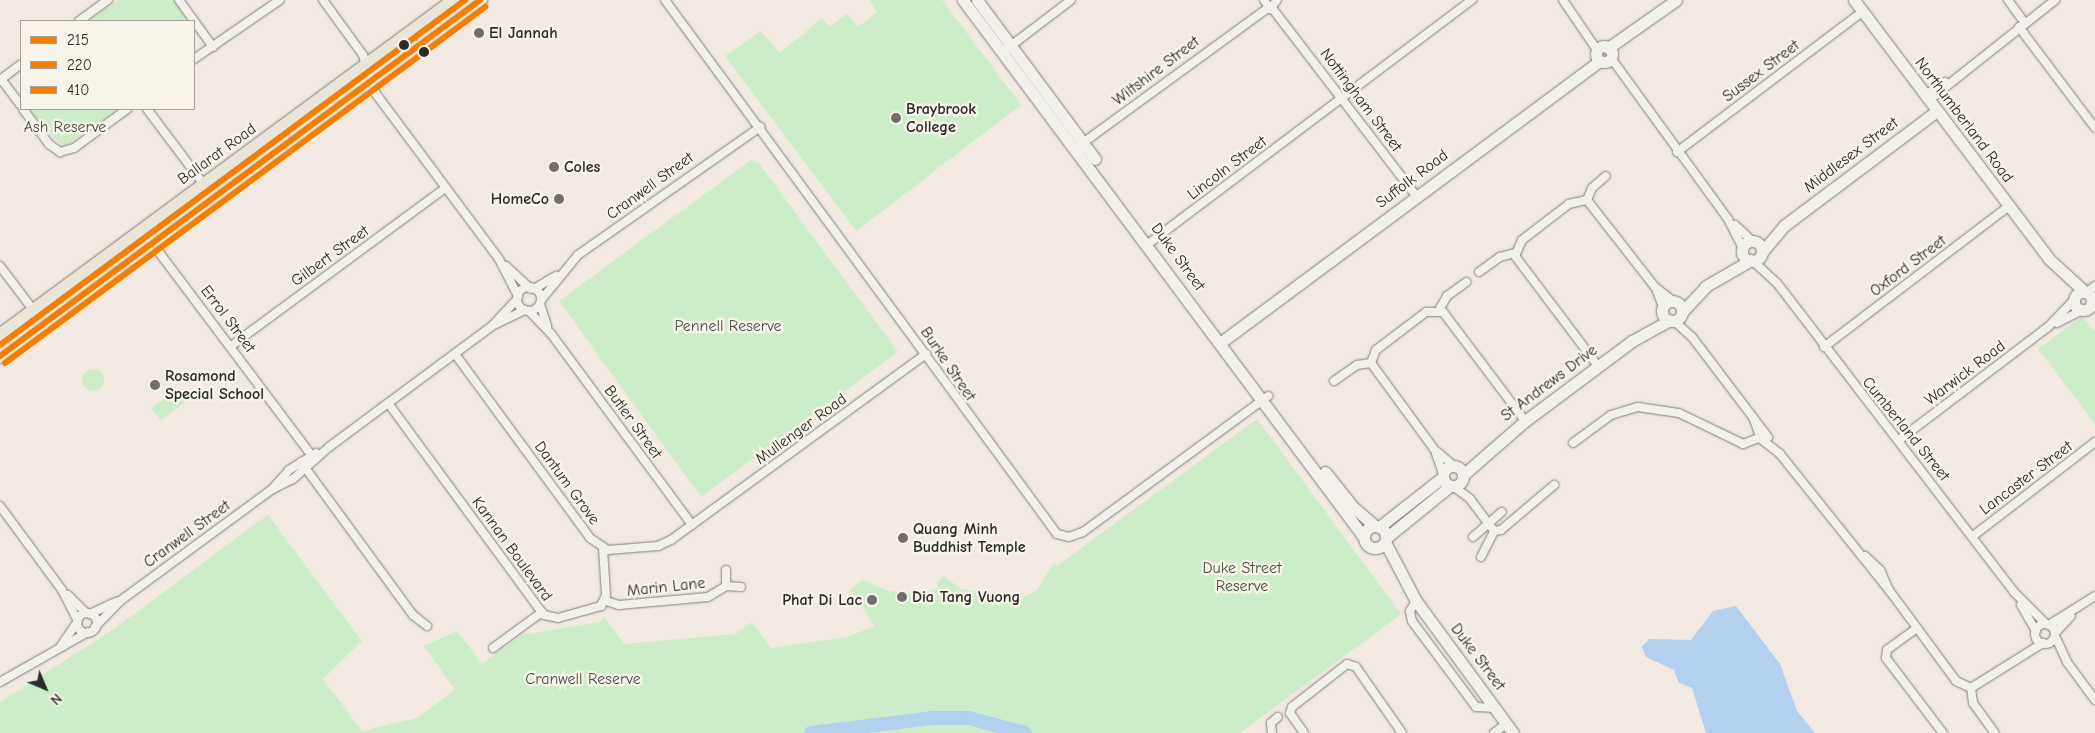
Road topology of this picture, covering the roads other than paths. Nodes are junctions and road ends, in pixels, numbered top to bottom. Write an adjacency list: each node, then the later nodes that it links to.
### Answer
1 (108, 0): 19 (street)
2 (179, 0): 20 (street)
3 (280, 0): 23 (street)
4 (322, 0): 28 (street)
5 (455, 0): 28 (highway, Ballarat Road)
6 (480, 0): 30 (highway, Ballarat Road)
7 (665, 0): 38 (street, Burke Street)
8 (963, 0): 24 (street, Duke Street)
9 (977, 0): 24 (street, Duke Street)
10 (1071, 0): 24 (street)
11 (1472, 0): 32 (street, Lincoln Street)
12 (1563, 0): 25 (street, Cumberland Street)
13 (1676, 0): 25 (street, Suffolk Road)
14 (1854, 0): 18 (street, Northumberland Road)
15 (2008, 0): 22 (street)
16 (2055, 0): 22 (street)
17 (1272, 3): 32 (street, Nottingham Street); 40 (street, Wiltshire Street)
18 (1862, 12): 31 (street, Northumberland Road); 41 (street, Sussex Street)
19 (80, 20)
20 (193, 20)
21 (195, 22): 23 (street)
22 (2022, 25): 31 (street); 39 (street)
23 (213, 47): 26 (street)
24 (1006, 49): 40 (street, Duke Street)
25 (1604, 54): 41 (street, Cumberland Street); 45 (street, Suffolk Road)
26 (195, 58)
27 (20, 65): 29 (street)
28 (366, 65): 30 (street); 43 (highway, Ballarat Road)
29 (1, 79): 33 (street)
30 (371, 81): 44 (street); 50 (highway, Ballarat Road)
31 (1927, 97): 37 (street, Northumberland Road)
32 (1342, 98): 45 (street, Nottingham Street); 49 (street, Lincoln Street)
33 (20, 104)
34 (24, 110): 35 (street)
35 (127, 110)
36 (148, 110): 43 (street)
37 (1937, 111): 47 (street, Northumberland Road); 51 (street, Middlesex Street)
38 (760, 127): 56 (street, Cranwell Street); 81 (street, Burke Street)
39 (2095, 128)
40 (1079, 145): 49 (street, Duke Street)
41 (1677, 152): 48 (street, Cumberland Street)
42 (1606, 176): 46 (street)
43 (204, 185): 68 (highway, Ballarat Road)
44 (445, 188): 53 (street); 78 (street, Gilbert Street)
45 (1416, 196): 76 (street, Suffolk Road)
46 (1587, 200): 52 (street); 65 (street)
47 (2009, 206): 54 (street, Northumberland Road); 79 (street, Oxford Street)
48 (1728, 219): 51 (street, Cumberland Street); 51 (street, Cumberland Street)
49 (1151, 242): 76 (street, Duke Street)
50 (152, 243): 78 (street, Errol Street); 82 (highway, Ballarat Road)
51 (1752, 251): 59 (street, St Andrews Drive); 79 (street, Cumberland Street)
52 (1515, 254): 57 (street); 84 (street)
53 (499, 259): 60 (street); 61 (street)
54 (2049, 259): 62 (street, Northumberland Road); 63 (street, Northumberland Road)
55 (0, 266): 68 (street)
56 (562, 272): 60 (street, Cranwell Street); 64 (street, Cranwell Street)
57 (1479, 272)
58 (1466, 282): 66 (street)
59 (1706, 286): 65 (street, St Andrews Drive); 70 (street, St Andrews Drive)
60 (532, 288): 61 (street, Cranwell Street); 64 (street, Butler Street)
61 (518, 297): 69 (street, Butler Street); 72 (street, Cranwell Street)
62 (2092, 297): 63 (street); 67 (street)
63 (2074, 299): 67 (street, Northumberland Road); 73 (street, Warwick Road)
64 (540, 302): 69 (street, Cranwell Street); 74 (street, Butler Street)
65 (1669, 305): 70 (street); 70 (street); 77 (street, St Andrews Drive)
66 (1439, 310): 83 (street); 88 (street)
67 (2083, 310): 71 (street); 73 (street, Warwick Road)
68 (34, 311): 75 (highway, Ballarat Road)
69 (527, 311): 72 (street, Cranwell Street); 74 (street, Butler Street)
70 (1677, 316): 77 (street, St Andrews Drive); 89 (street)
71 (2095, 318)
72 (492, 326): 80 (street, Cranwell Street)
73 (2048, 327): 90 (street, Warwick Road)
74 (552, 335): 103 (street, Butler Street)
75 (0, 336)
76 (1224, 340): 86 (street, Duke Street)
77 (1632, 341): 84 (street, St Andrews Drive)
78 (231, 346): 94 (street, Errol Street)
79 (1824, 347): 90 (street, Cumberland Street)
80 (455, 354): 87 (street, Cranwell Street); 110 (street, Dantum Grove)
81 (926, 354): 86 (street, Burke Street); 103 (street, Mullenger Road)
82 (0, 356)
83 (1370, 363): 85 (street); 93 (street)
84 (1598, 366): 88 (street, St Andrews Drive)
85 (1334, 381)
86 (1265, 398): 104 (street, Duke Street); 106 (street, Duke Street)
87 (388, 403): 94 (street, Cranwell Street); 123 (street, Kannan Boulevard)
88 (1525, 421): 97 (street, St Andrews Drive)
89 (1763, 437): 92 (street); 129 (street)
90 (1899, 440): 107 (street, Cumberland Street)
91 (2095, 442): 107 (street, Lancaster Street)
92 (1573, 443)
93 (1434, 450): 97 (street); 97 (street)
94 (314, 458): 95 (street, Cranwell Street); 96 (street, Cranwell Street)
95 (300, 462): 96 (street); 99 (street, Cranwell Street)
96 (306, 469): 99 (street, Cranwell Street); 127 (street)
97 (1453, 476): 102 (street); 104 (street, St Andrews Drive); 109 (street, St Andrews Drive)
98 (1554, 485): 105 (street)
99 (271, 490): 119 (street, Cranwell Street)
100 (0, 506): 116 (street)
101 (1502, 512): 102 (street)
102 (1488, 523): 105 (street); 108 (street)
103 (692, 525): 110 (street)
104 (1377, 526): 106 (street, St Andrews Drive); 109 (street, Duke Street)
105 (1494, 531): 112 (street)
106 (1363, 536): 111 (street, Duke Street)
107 (1973, 536): 117 (street, Cumberland Street)
108 (1473, 537)
109 (1386, 540): 111 (street, St Andrews Drive); 121 (street, Duke Street)
110 (603, 549): 120 (street)
111 (1372, 549): 121 (street, Duke Street)
112 (1481, 558)
113 (726, 570): 114 (street, Marin Lane)
114 (726, 586): 115 (street, Marin Lane); 120 (street, Marin Lane)
115 (741, 587)
116 (62, 590): 124 (street); 125 (street)
117 (2014, 592): 126 (street, Cumberland Street); 131 (street, Cumberland Street)
118 (2095, 596): 122 (street)
119 (120, 601): 124 (street, Cranwell Street); 128 (street, Cranwell Street)
120 (606, 601): 123 (street, Kannan Boulevard)
121 (1416, 602): 142 (street, Duke Street)
122 (2082, 606): 126 (street); 132 (street)
123 (542, 612): 135 (street)
124 (88, 613): 125 (street, Cranwell Street); 128 (street)
125 (77, 621): 130 (street); 134 (street)
126 (2048, 624): 131 (street); 132 (street, Cumberland Street)
127 (427, 626)
128 (95, 627): 130 (street, Cranwell Street)
129 (1917, 628): 139 (street); 147 (street)
130 (88, 632): 134 (street)
131 (2036, 633): 133 (street, Cumberland Street); 136 (street)
132 (2055, 634): 133 (street); 137 (street)
133 (2045, 643): 136 (street); 137 (street)
134 (60, 648): 138 (street)
135 (492, 648)
136 (2016, 658): 139 (street)
137 (2067, 662): 140 (street)
138 (0, 682)
139 (1971, 688): 148 (street)
140 (2095, 700)
141 (1278, 717): 143 (street)
142 (1510, 728): 146 (street)
143 (1272, 733)
144 (1304, 733): 145 (street)
145 (1402, 733)
146 (1494, 733)
147 (1943, 733)
148 (1995, 733)

